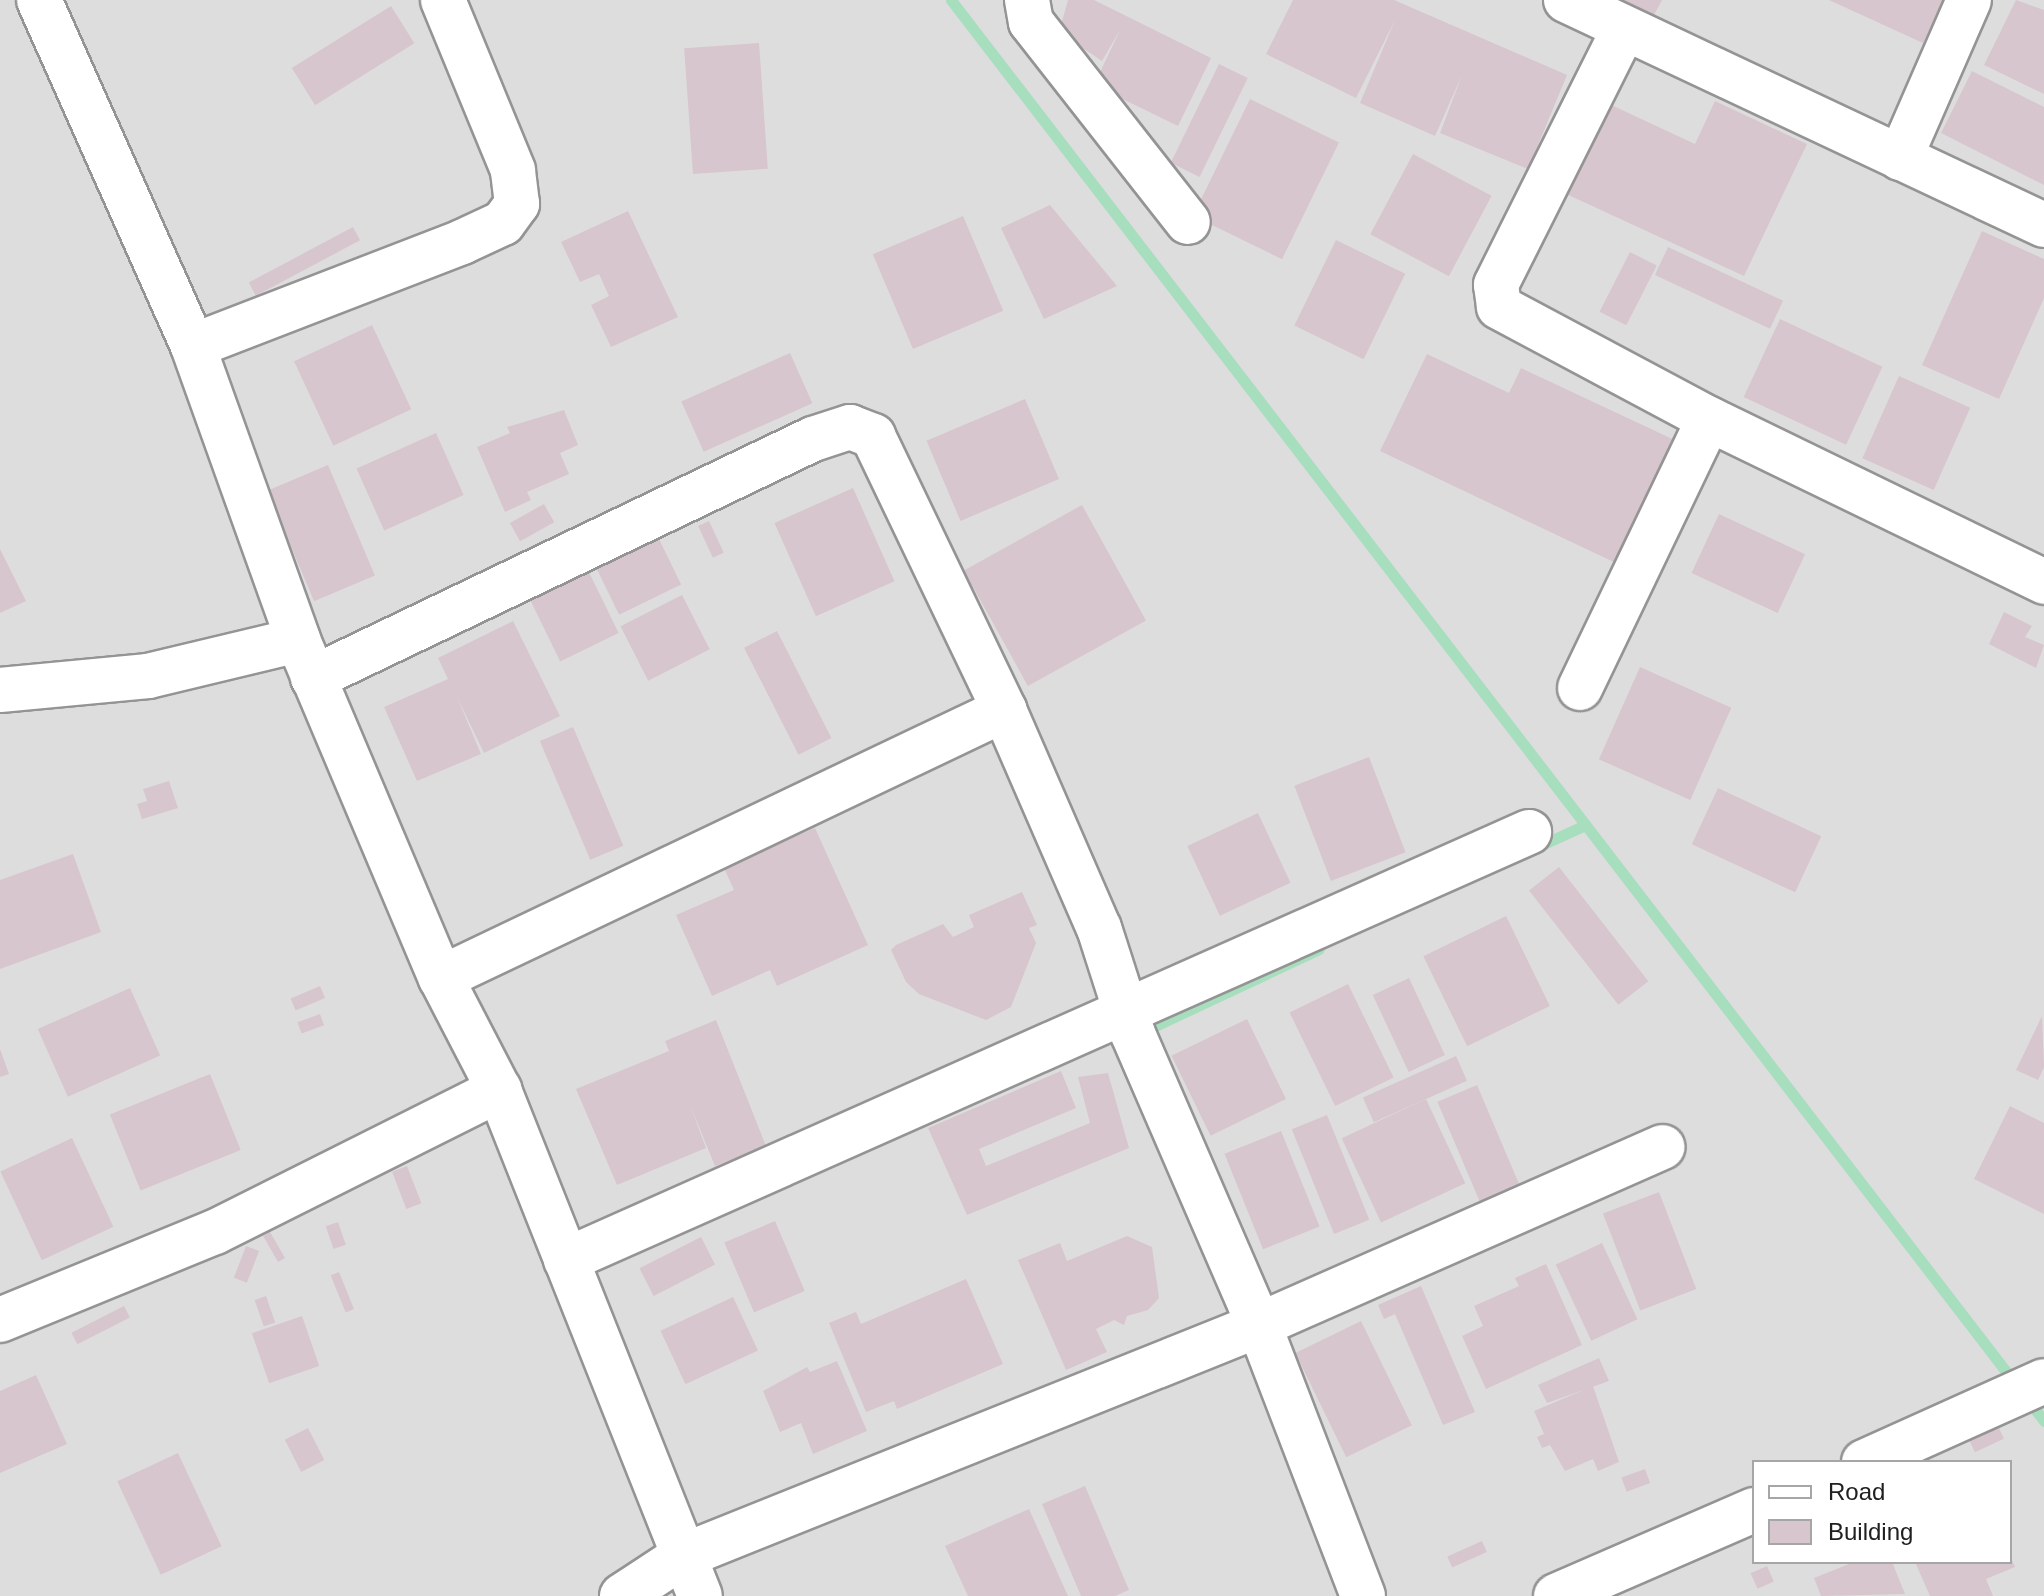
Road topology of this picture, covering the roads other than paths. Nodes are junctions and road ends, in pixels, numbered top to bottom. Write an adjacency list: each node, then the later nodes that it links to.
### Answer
1 (39, 0): 10 (street)
2 (443, 0): 10 (street)
3 (1027, 0): 8 (street)
4 (1566, 0): 6 (street)
5 (1969, 0): 7 (street)
6 (1624, 29): 7 (street); 11 (street)
7 (1900, 158): 9 (street)
8 (1188, 222)
9 (2044, 225)
10 (193, 346): 13 (street)
11 (1709, 419): 12 (street); 14 (street)
12 (2044, 582)
13 (305, 659): 15 (street); 16 (street); 18 (street)
14 (1580, 688)
15 (0, 690)
16 (1004, 710): 18 (street); 19 (street)
17 (1529, 832): 19 (street)
18 (441, 978): 20 (street)
19 (1124, 1009): 22 (street); 24 (street)
20 (499, 1090): 22 (street); 23 (street)
21 (1662, 1147): 24 (street)
22 (566, 1260): 28 (street)
23 (0, 1320)
24 (1259, 1325): 28 (street); 31 (street)
25 (2044, 1381): 26 (street)
26 (1869, 1460)
27 (1752, 1511): 32 (street)
28 (683, 1556): 29 (street); 30 (street)
29 (622, 1596)
30 (700, 1596)
31 (1363, 1596)
32 (1556, 1596)

